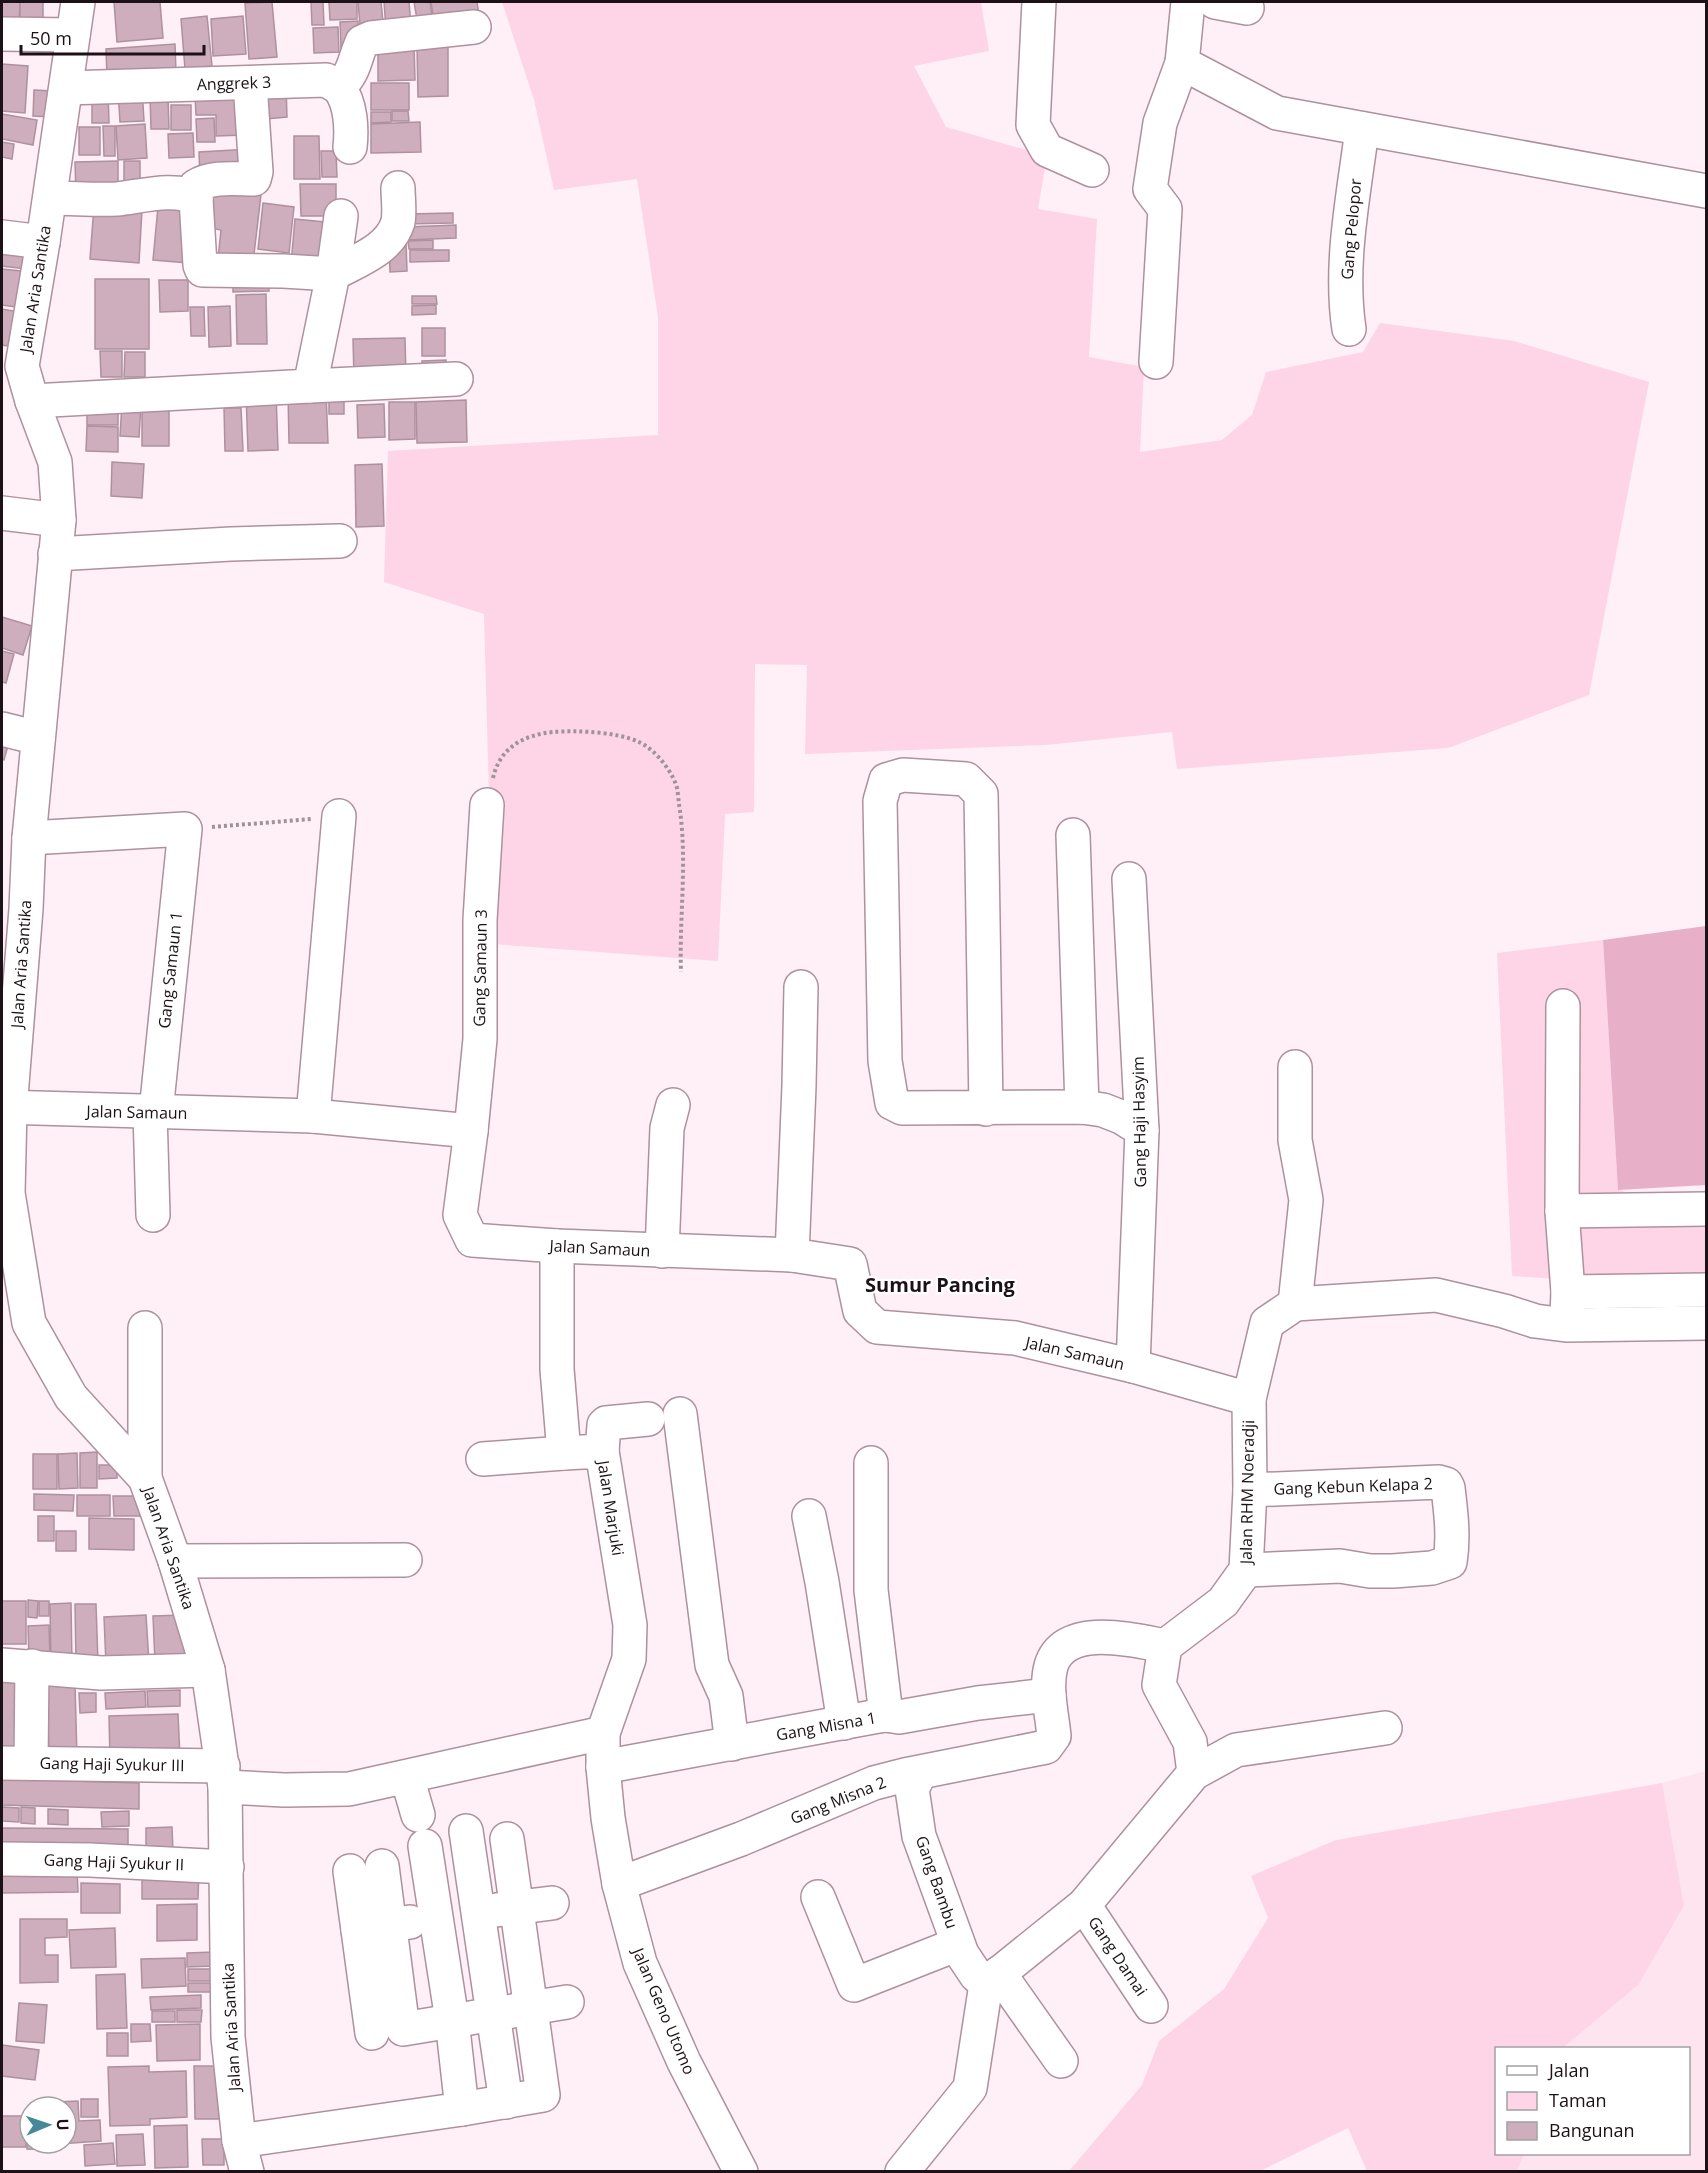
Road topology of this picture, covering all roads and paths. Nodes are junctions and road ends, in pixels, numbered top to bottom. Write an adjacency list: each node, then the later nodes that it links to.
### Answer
1 (78, 2): 8 (street, Jalan Aria Santika)
2 (1039, 2): 15 (street)
3 (1188, 2): 9 (street)
4 (1215, 2): 5 (street)
5 (1247, 8)
6 (474, 27): 12 (street)
7 (2, 34): 8 (street)
8 (73, 35): 11 (street, Jalan Aria Santika)
9 (1182, 63): 13 (street); 25 (street)
10 (250, 83): 11 (street, Anggrek 3); 12 (street, Anggrek 3); 19 (street)
11 (66, 88): 18 (street, Jalan Aria Santika)
12 (339, 88): 14 (street)
13 (1362, 129): 17 (street); 24 (street, Gang Pelopor)
14 (351, 147)
15 (1092, 170)
16 (398, 188): 23 (street)
17 (1707, 191)
18 (50, 198): 19 (street); 22 (street, Jalan Aria Santika)
19 (196, 199): 23 (street)
20 (341, 216): 23 (street)
21 (2, 237): 22 (street)
22 (43, 242): 28 (street, Jalan Aria Santika)
23 (333, 274): 27 (street)
24 (1349, 328)
25 (1156, 362)
26 (456, 379): 27 (street)
27 (310, 386): 28 (street)
28 (32, 400): 30 (street, Jalan Aria Santika)
29 (2, 513): 30 (street)
30 (59, 520): 32 (street, Jalan Aria Santika)
31 (340, 541): 32 (street)
32 (56, 554): 34 (street, Jalan Aria Santika)
33 (2, 729): 34 (street)
34 (38, 738): 39 (street, Jalan Aria Santika)
35 (487, 805): 42 (path); 53 (street, Gang Samaun 3)
36 (339, 816): 37 (path); 51 (street)
37 (185, 829): 39 (street); 50 (street, Gang Samaun 1)
38 (1073, 836): 47 (street)
39 (28, 838): 41 (street, Jalan Aria Santika)
40 (1129, 879): 52 (street, Gang Haji Hasyim)
41 (14, 906): 48 (street, Jalan Aria Santika)
42 (681, 972)
43 (801, 987): 59 (street)
44 (1563, 1006): 55 (street)
45 (1294, 1067): 62 (street)
46 (673, 1105): 58 (street)
47 (1082, 1107): 49 (street); 52 (street)
48 (6, 1108): 50 (street, Jalan Samaun); 74 (street, Jalan Aria Santika)
49 (986, 1109): 49 (street)
50 (153, 1112): 51 (street, Jalan Samaun); 56 (street, Gang Samaun 1)
51 (313, 1116): 53 (street, Jalan Samaun)
52 (1142, 1130): 66 (street, Gang Haji Hasyim)
53 (471, 1131): 57 (street, Jalan Samaun)
54 (1707, 1209): 55 (street)
55 (1562, 1211): 61 (street)
56 (153, 1215)
57 (557, 1246): 58 (street, Jalan Samaun); 71 (street)
58 (662, 1251): 59 (street, Jalan Samaun)
59 (792, 1255): 66 (street, Jalan Samaun)
60 (1707, 1290): 61 (street)
61 (1568, 1292): 63 (street)
62 (1296, 1304): 63 (street, Jalan RHM Noeradji); 67 (street, Jalan RHM Noeradji)
63 (1550, 1323): 64 (street, Jalan RHM Noeradji)
64 (1707, 1323)
65 (145, 1328): 74 (street)
66 (1133, 1366): 67 (street, Jalan Samaun)
67 (1249, 1399): 75 (street, Jalan RHM Noeradji)
68 (680, 1414): 88 (street)
69 (648, 1419): 70 (street)
70 (602, 1451): 71 (street, Jalan Marjuki); 87 (street, Jalan Marjuki)
71 (564, 1453): 72 (street, Jalan Marjuki)
72 (483, 1459)
73 (871, 1463): 84 (street)
74 (145, 1478): 78 (street, Jalan Aria Santika)
75 (1250, 1490): 79 (street, Jalan RHM Noeradji); 79 (street, Gang Kebun Kelapa 2)
76 (809, 1516): 85 (street)
77 (405, 1560): 78 (street)
78 (175, 1561): 82 (street, Jalan Aria Santika)
79 (1246, 1570): 80 (street, Jalan RHM Noeradji)
80 (1165, 1646): 83 (street, Gang Misna 2); 92 (street)
81 (17, 1666): 82 (street); 89 (street)
82 (208, 1670): 93 (street, Jalan Aria Santika)
83 (1049, 1695): 84 (street, Gang Misna 1); 91 (street, Gang Misna 2)
84 (886, 1715): 85 (street, Gang Misna 1)
85 (844, 1723): 88 (street, Gang Misna 1)
86 (1385, 1728): 92 (street)
87 (603, 1733): 90 (street, Jalan Geno Utomo); 94 (street, Gang Haji Syukur III)
88 (732, 1744): 90 (street, Gang Misna 1)
89 (16, 1763): 93 (street, Gang Haji Syukur III)
90 (603, 1767): 103 (street, Jalan Geno Utomo)
91 (920, 1773): 103 (street, Gang Misna 2); 111 (street, Gang Bambu)
92 (1194, 1773): 106 (street)
93 (224, 1776): 94 (street, Gang Haji Syukur III); 101 (street, Jalan Aria Santika)
94 (407, 1777): 95 (street)
95 (418, 1815)
96 (466, 1831): 108 (street)
97 (507, 1839): 107 (street)
98 (425, 1846): 109 (street)
99 (2, 1859): 101 (street, Gang Haji Syukur II)
100 (382, 1866): 110 (street)
101 (226, 1867): 122 (street, Jalan Aria Santika)
102 (350, 1871): 110 (street)
103 (619, 1884): 123 (street, Jalan Geno Utomo)
104 (818, 1897): 111 (street)
105 (552, 1903): 107 (street)
106 (1084, 1905): 112 (street); 114 (street, Gang Damai)
107 (516, 1907): 108 (street); 115 (street)
108 (479, 1913): 109 (street); 116 (street)
109 (437, 1919): 110 (street); 117 (street)
110 (374, 1927): 117 (street); 118 (street)
111 (958, 1944): 112 (street, Gang Bambu)
112 (992, 1978): 119 (street, Gang Bambu); 124 (street)
113 (567, 2002): 115 (street)
114 (1151, 2006)
115 (531, 2008): 116 (street); 120 (street)
116 (493, 2014): 117 (street); 120 (street)
117 (452, 2020): 121 (street)
118 (372, 2033)
119 (1061, 2061)
120 (506, 2102): 121 (street)
121 (462, 2109): 122 (street)
122 (243, 2156)
123 (741, 2172)
124 (902, 2172)

